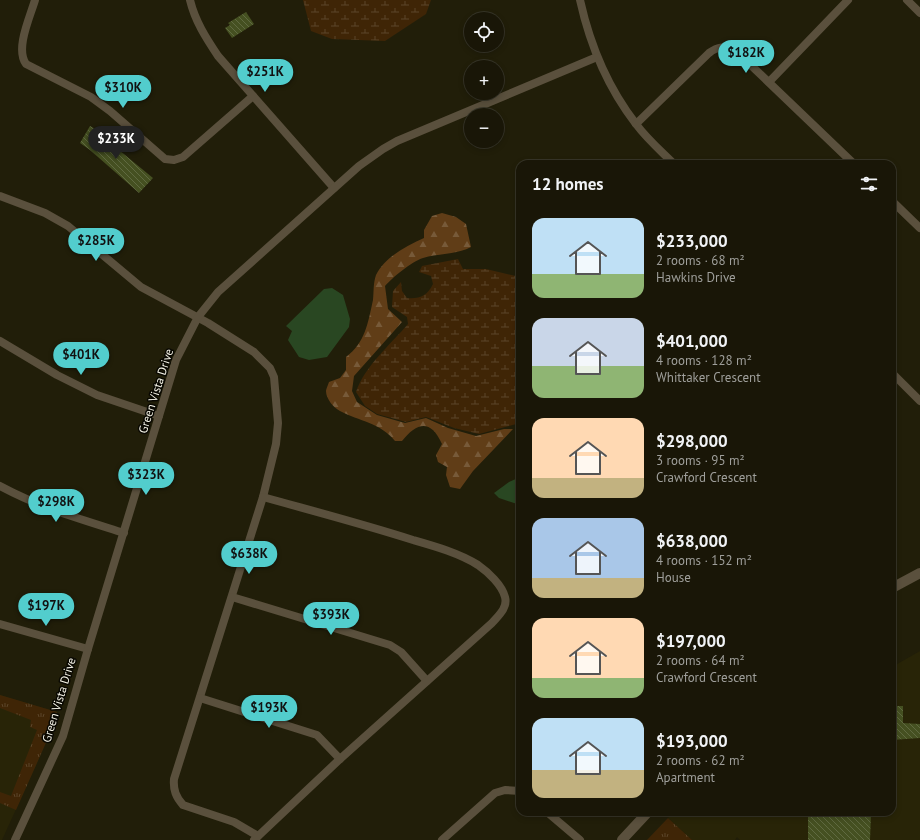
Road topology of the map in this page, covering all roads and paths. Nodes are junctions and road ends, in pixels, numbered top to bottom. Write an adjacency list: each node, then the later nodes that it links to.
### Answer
1 (35, 0): 9 (street)
2 (190, 0): 9 (street)
3 (580, 0): 7 (street)
4 (848, 0): 8 (street)
5 (907, 0): 6 (street)
6 (920, 13)
7 (597, 56): 10 (street); 13 (street, Green Vista Drive)
8 (769, 82): 10 (street); 12 (street)
9 (253, 96): 13 (street)
10 (636, 124): 11 (street)
11 (670, 160)
12 (850, 160)
13 (334, 188): 17 (street, Green Vista Drive)
14 (0, 196): 17 (street)
15 (896, 205): 16 (street)
16 (920, 228)
17 (198, 317): 21 (street, Green Vista Drive); 23 (street)
18 (0, 341): 21 (street)
19 (896, 378): 20 (street)
20 (920, 400)
21 (159, 416): 24 (street, Green Vista Drive)
22 (0, 486): 24 (street)
23 (263, 498): 27 (street); 30 (street)
24 (124, 533): 29 (street, Green Vista Drive)
25 (920, 573): 26 (street)
26 (896, 586)
27 (232, 597): 30 (street); 31 (street)
28 (0, 624): 29 (street)
29 (88, 649): 37 (street, Green Vista Drive)
30 (427, 681): 32 (street)
31 (200, 698): 32 (street); 36 (street)
32 (340, 759): 36 (street)
33 (516, 791): 38 (street)
34 (552, 816): 39 (street)
35 (644, 816): 40 (street)
36 (256, 838)
37 (15, 840)
38 (442, 840)
39 (580, 840)
40 (622, 840)

